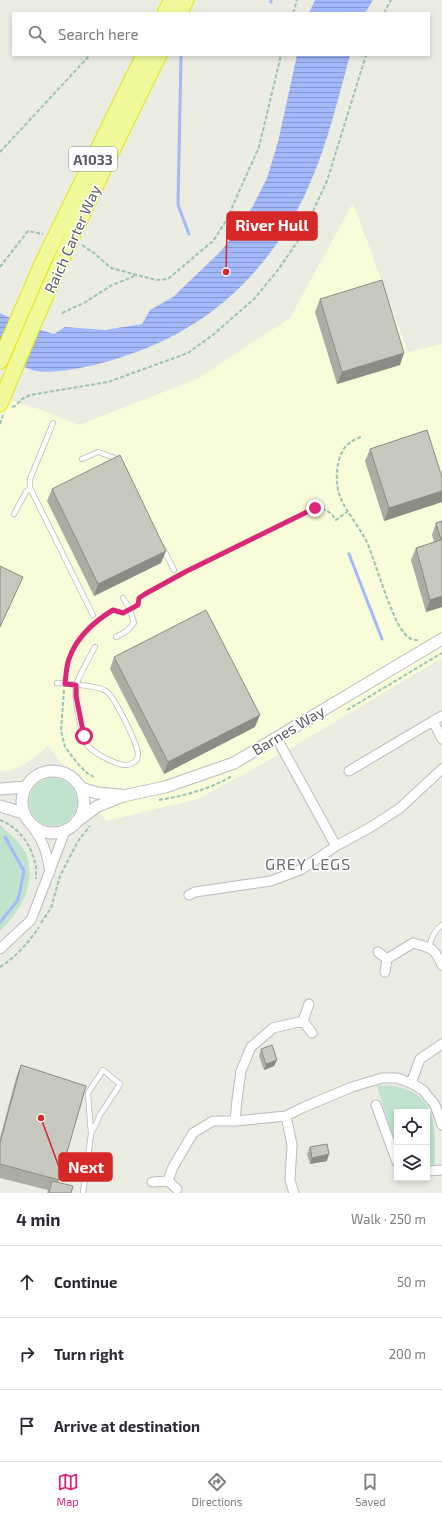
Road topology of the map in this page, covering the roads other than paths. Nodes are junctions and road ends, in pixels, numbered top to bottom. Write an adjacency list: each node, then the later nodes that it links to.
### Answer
1 (172, 0): 3 (highway)
2 (186, 0): 4 (highway)
3 (166, 12)
4 (180, 12)
5 (144, 56): 7 (highway, Raich Carter Way / A1033)
6 (159, 56): 8 (highway, Raich Carter Way / A1033)
7 (0, 361)
8 (4, 405)
9 (52, 423): 12 (lane)
10 (82, 459): 11 (lane)
11 (118, 465)
12 (30, 488): 13 (lane); 17 (lane)
13 (14, 514)
14 (159, 542): 15 (lane)
15 (174, 570)
16 (123, 598): 18 (lane)
17 (93, 615)
18 (116, 637)
19 (442, 638): 25 (street, Barnes Way)
20 (95, 648): 22 (lane)
21 (57, 683): 22 (lane)
22 (76, 685): 22 (lane)
23 (442, 716): 24 (street)
24 (433, 721): 26 (street); 28 (street)
25 (276, 737): 32 (street, Barnes Way); 38 (street)
26 (442, 739)
27 (442, 769): 38 (street)
28 (350, 770)
29 (26, 787): 30 (street); 31 (street); 34 (street)
30 (81, 788): 32 (street, Barnes Way); 35 (street)
31 (0, 789)
32 (123, 796): 35 (street, Barnes Way)
33 (0, 806): 34 (street)
34 (23, 813): 36 (street)
35 (80, 820): 37 (street)
36 (31, 825): 37 (street); 39 (street)
37 (65, 831): 39 (street)
38 (336, 846): 40 (street)
39 (50, 872): 43 (street)
40 (189, 896)
41 (442, 925): 42 (lane)
42 (429, 948): 45 (street); 46 (street)
43 (0, 949)
44 (378, 952): 45 (street)
45 (386, 959): 47 (street)
46 (442, 965)
47 (385, 972)
48 (309, 1004): 49 (street)
49 (302, 1021): 50 (street); 55 (street)
50 (312, 1033)
51 (442, 1044): 52 (street)
52 (411, 1083): 54 (street); 56 (street)
53 (376, 1105): 58 (street)
54 (286, 1116): 55 (street); 65 (street)
55 (236, 1121): 61 (street)
56 (442, 1125)
57 (91, 1134): 57 (lane); 64 (lane)
58 (394, 1154)
59 (442, 1170): 60 (street)
60 (430, 1171)
61 (168, 1181): 62 (street); 63 (street)
62 (152, 1182)
63 (178, 1191)
64 (83, 1193)
65 (294, 1193)

